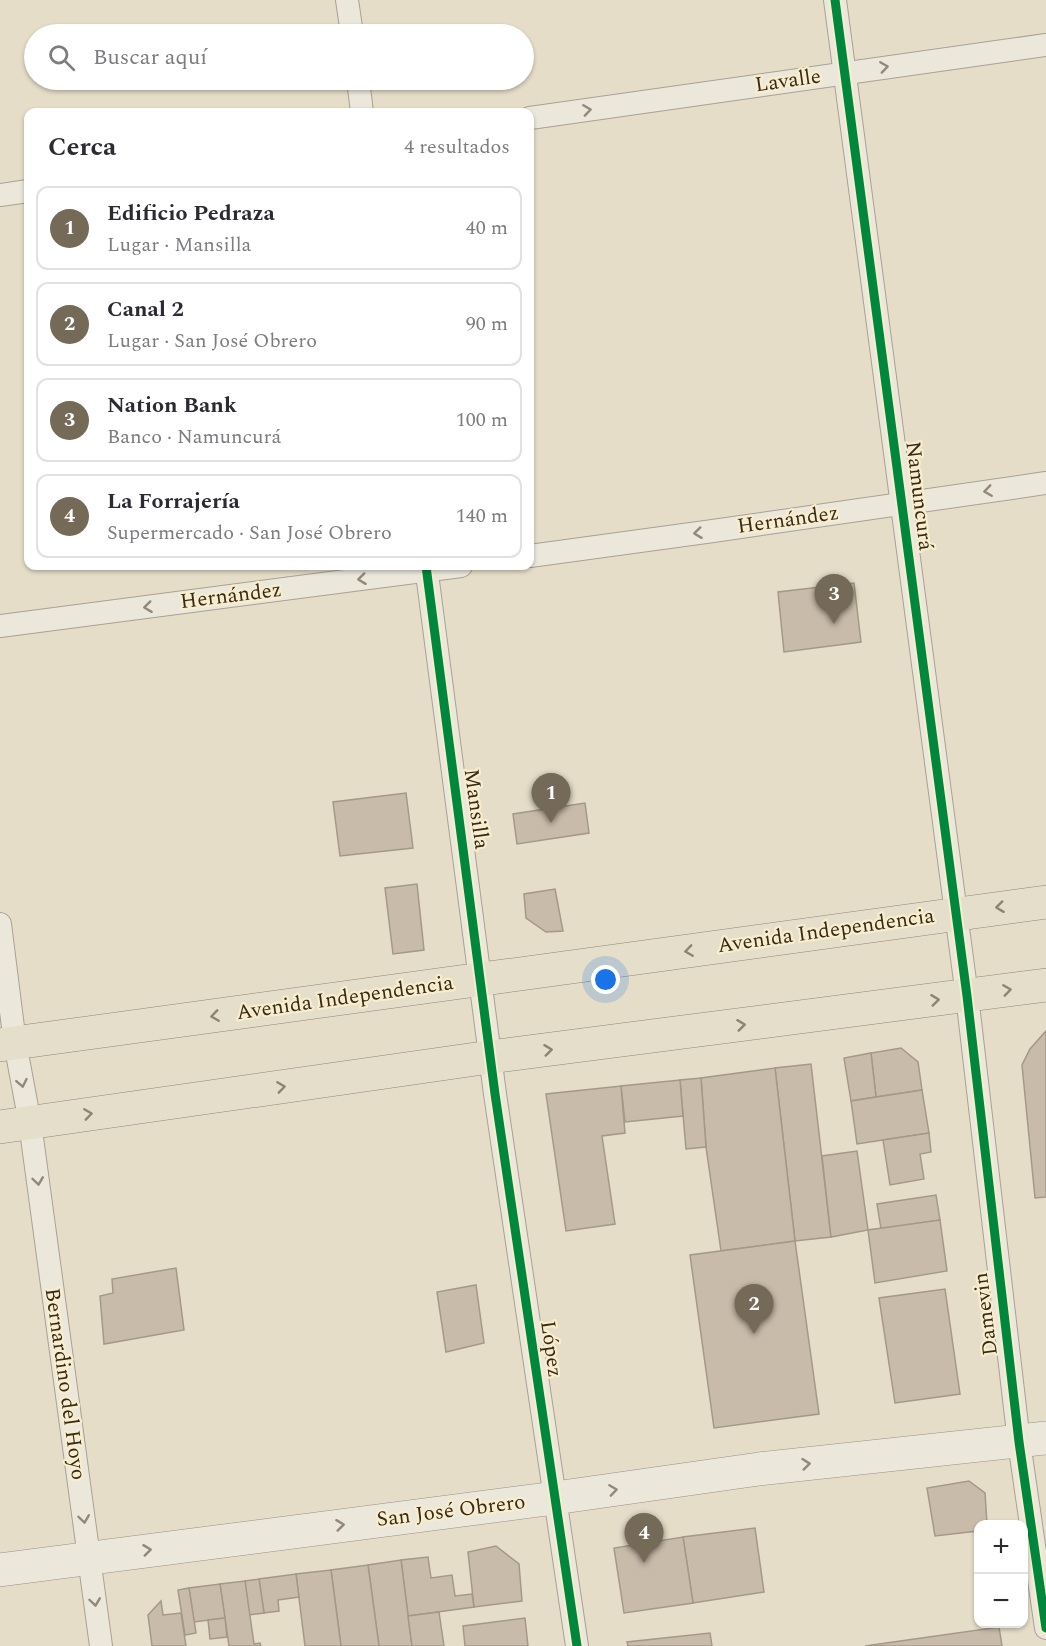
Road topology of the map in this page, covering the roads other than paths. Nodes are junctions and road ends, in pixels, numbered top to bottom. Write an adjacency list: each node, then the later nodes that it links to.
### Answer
1 (347, 0): 3 (street)
2 (835, 0): 5 (street, Namuncurá)
3 (351, 24)
4 (1046, 45): 5 (street, Lavalle, one-way to 4)
5 (845, 72): 8 (street, Lavalle, one-way to 5); 12 (street, Namuncurá)
6 (359, 90): 7 (street)
7 (362, 108)
8 (534, 117)
9 (24, 192): 10 (street)
10 (0, 195)
11 (1046, 483): 12 (street, Hernández, one-way to 12)
12 (902, 503): 13 (street, Hernández, one-way to 13); 18 (street, Namuncurá)
13 (534, 555)
14 (411, 570): 16 (street, Hernández, one-way to 16)
15 (426, 570): 20 (street, Mansilla)
16 (0, 626)
17 (1046, 902): 18 (main road, Avenida Independencia, one-way to 18)
18 (955, 913): 20 (main road, Avenida Independencia, one-way to 20); 22 (street, Namuncurá)
19 (0, 924): 23 (street, Bernardino del Hoyo)
20 (481, 980): 23 (main road, Avenida Independencia, one-way to 23); 24 (street, Mansilla)
21 (1046, 985): 22 (main road, one-way to 21)
22 (967, 996): 24 (main road, one-way to 22); 26 (street, Damevin)
23 (7, 1044): 25 (street, Bernardino del Hoyo, one-way to 25)
24 (490, 1057): 25 (main road, one-way to 24); 27 (street, López)
25 (15, 1125): 28 (street, Bernardino del Hoyo, one-way to 28)
26 (1033, 1440): 27 (street, San José Obrero, one-way to 26); 30 (street, Damevin)
27 (555, 1498): 28 (street, San José Obrero, one-way to 27); 32 (street, López)
28 (89, 1557): 29 (street, San José Obrero); 31 (street, Bernardino del Hoyo, one-way to 31)
29 (0, 1569)
30 (1046, 1628)
31 (101, 1646)
32 (577, 1646)

